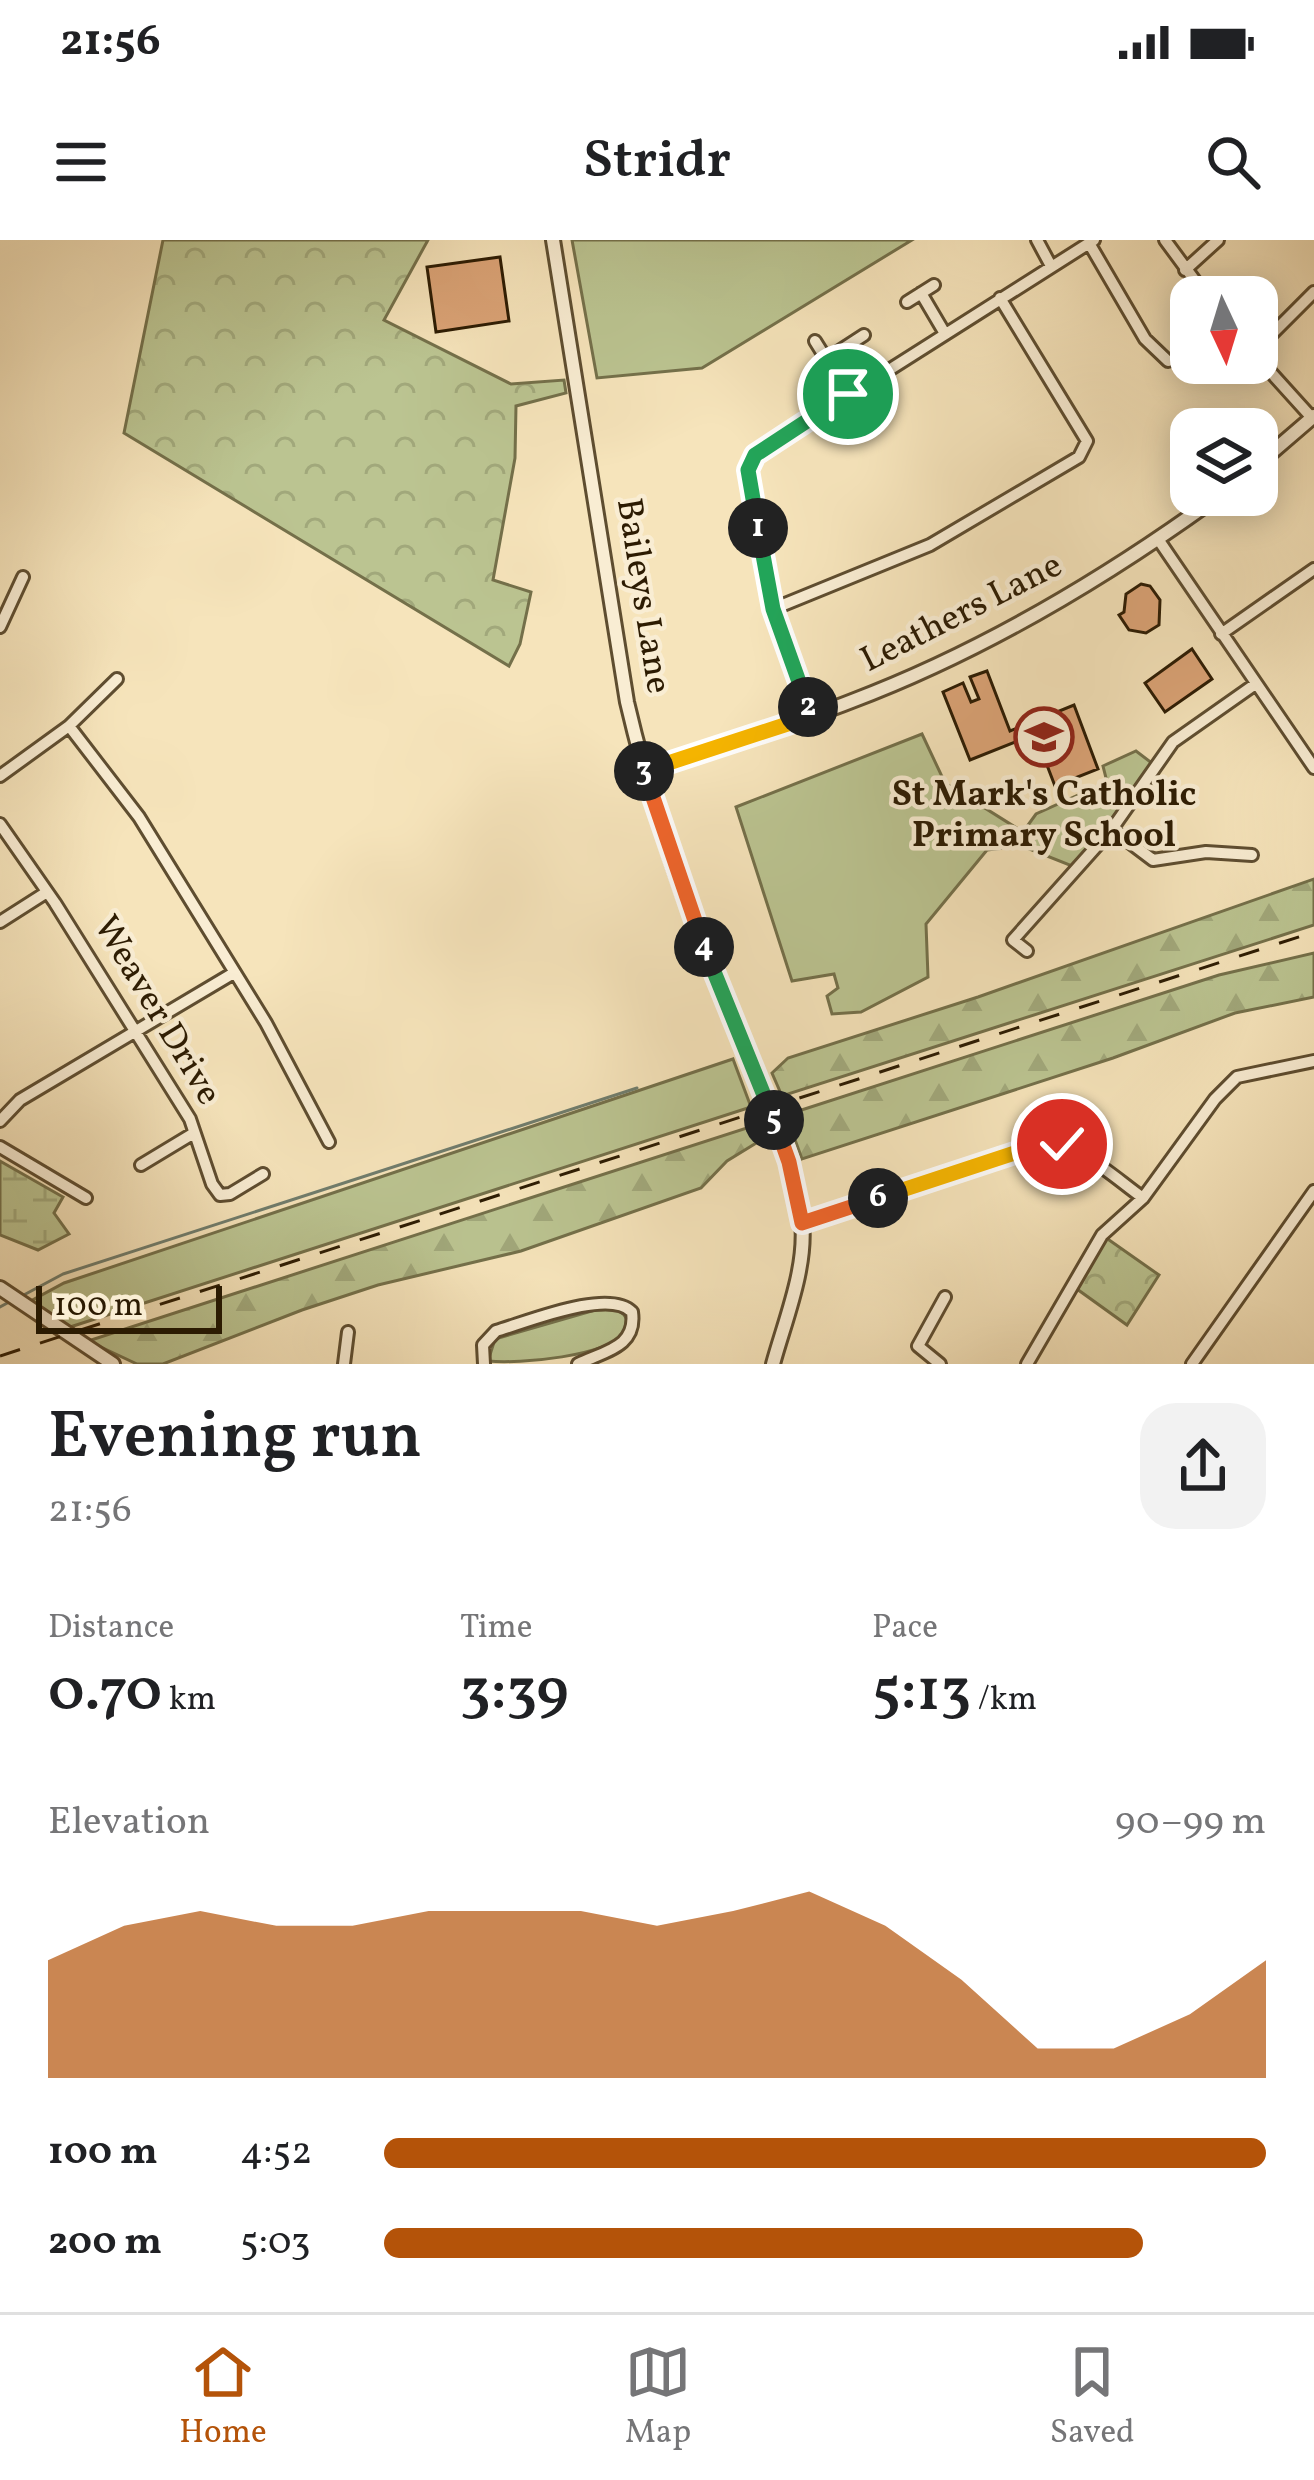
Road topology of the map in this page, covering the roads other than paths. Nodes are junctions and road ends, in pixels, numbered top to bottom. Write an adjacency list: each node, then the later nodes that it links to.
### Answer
1 (553, 240): 36 (street, Baileys Lane)
2 (1037, 240): 6 (street)
3 (1165, 240): 7 (street)
4 (1218, 240): 7 (street)
5 (1092, 242): 6 (street); 19 (street)
6 (1051, 266): 12 (street)
7 (1185, 270): 8 (street)
8 (1190, 276)
9 (934, 285): 10 (street)
10 (921, 292): 13 (street); 15 (street)
11 (1314, 292): 14 (street)
12 (1000, 298): 15 (street); 28 (street)
13 (907, 302)
14 (1278, 331)
15 (944, 332): 21 (street)
16 (864, 335): 18 (street)
17 (814, 341): 18 (street)
18 (824, 361): 21 (street)
19 (1168, 361)
20 (1278, 377): 22 (street)
21 (848, 394): 28 (street)
22 (1313, 417): 23 (street)
23 (1278, 447)
24 (1190, 516): 25 (street, Leathers Lane)
25 (1157, 539): 30 (street); 33 (street, Leathers Lane)
26 (1312, 574): 30 (street)
27 (23, 577): 29 (street)
28 (773, 609): 33 (street)
29 (0, 627)
30 (1221, 634): 32 (street)
31 (117, 679): 34 (street)
32 (1254, 686): 35 (street); 39 (street)
33 (812, 716): 36 (street, Leathers Lane)
34 (69, 726): 37 (street); 44 (street)
35 (1314, 768)
36 (643, 771): 56 (street, Baileys Lane)
37 (0, 776)
38 (0, 824): 41 (street, Weaver Drive)
39 (1112, 830): 40 (street); 43 (street)
40 (1252, 855)
41 (47, 892): 42 (street); 45 (street, Weaver Drive)
42 (0, 922)
43 (1027, 952)
44 (232, 974): 45 (street); 49 (street)
45 (135, 1032): 47 (street); 48 (street, Weaver Drive)
46 (1314, 1061): 55 (street)
47 (0, 1121)
48 (194, 1133): 51 (street); 52 (street, Weaver Drive)
49 (329, 1142)
50 (0, 1147): 54 (street)
51 (141, 1165)
52 (263, 1174)
53 (1314, 1191): 67 (street)
54 (86, 1198)
55 (1143, 1198): 56 (street); 66 (street)
56 (802, 1223): 64 (street, Baileys Lane)
57 (3, 1290): 60 (street)
58 (945, 1297): 65 (street)
59 (348, 1332): 61 (street)
60 (113, 1364)
61 (344, 1364)
62 (484, 1364): 63 (street)
63 (578, 1364)
64 (773, 1364)
65 (940, 1364)
66 (1027, 1364)
67 (1192, 1364)

